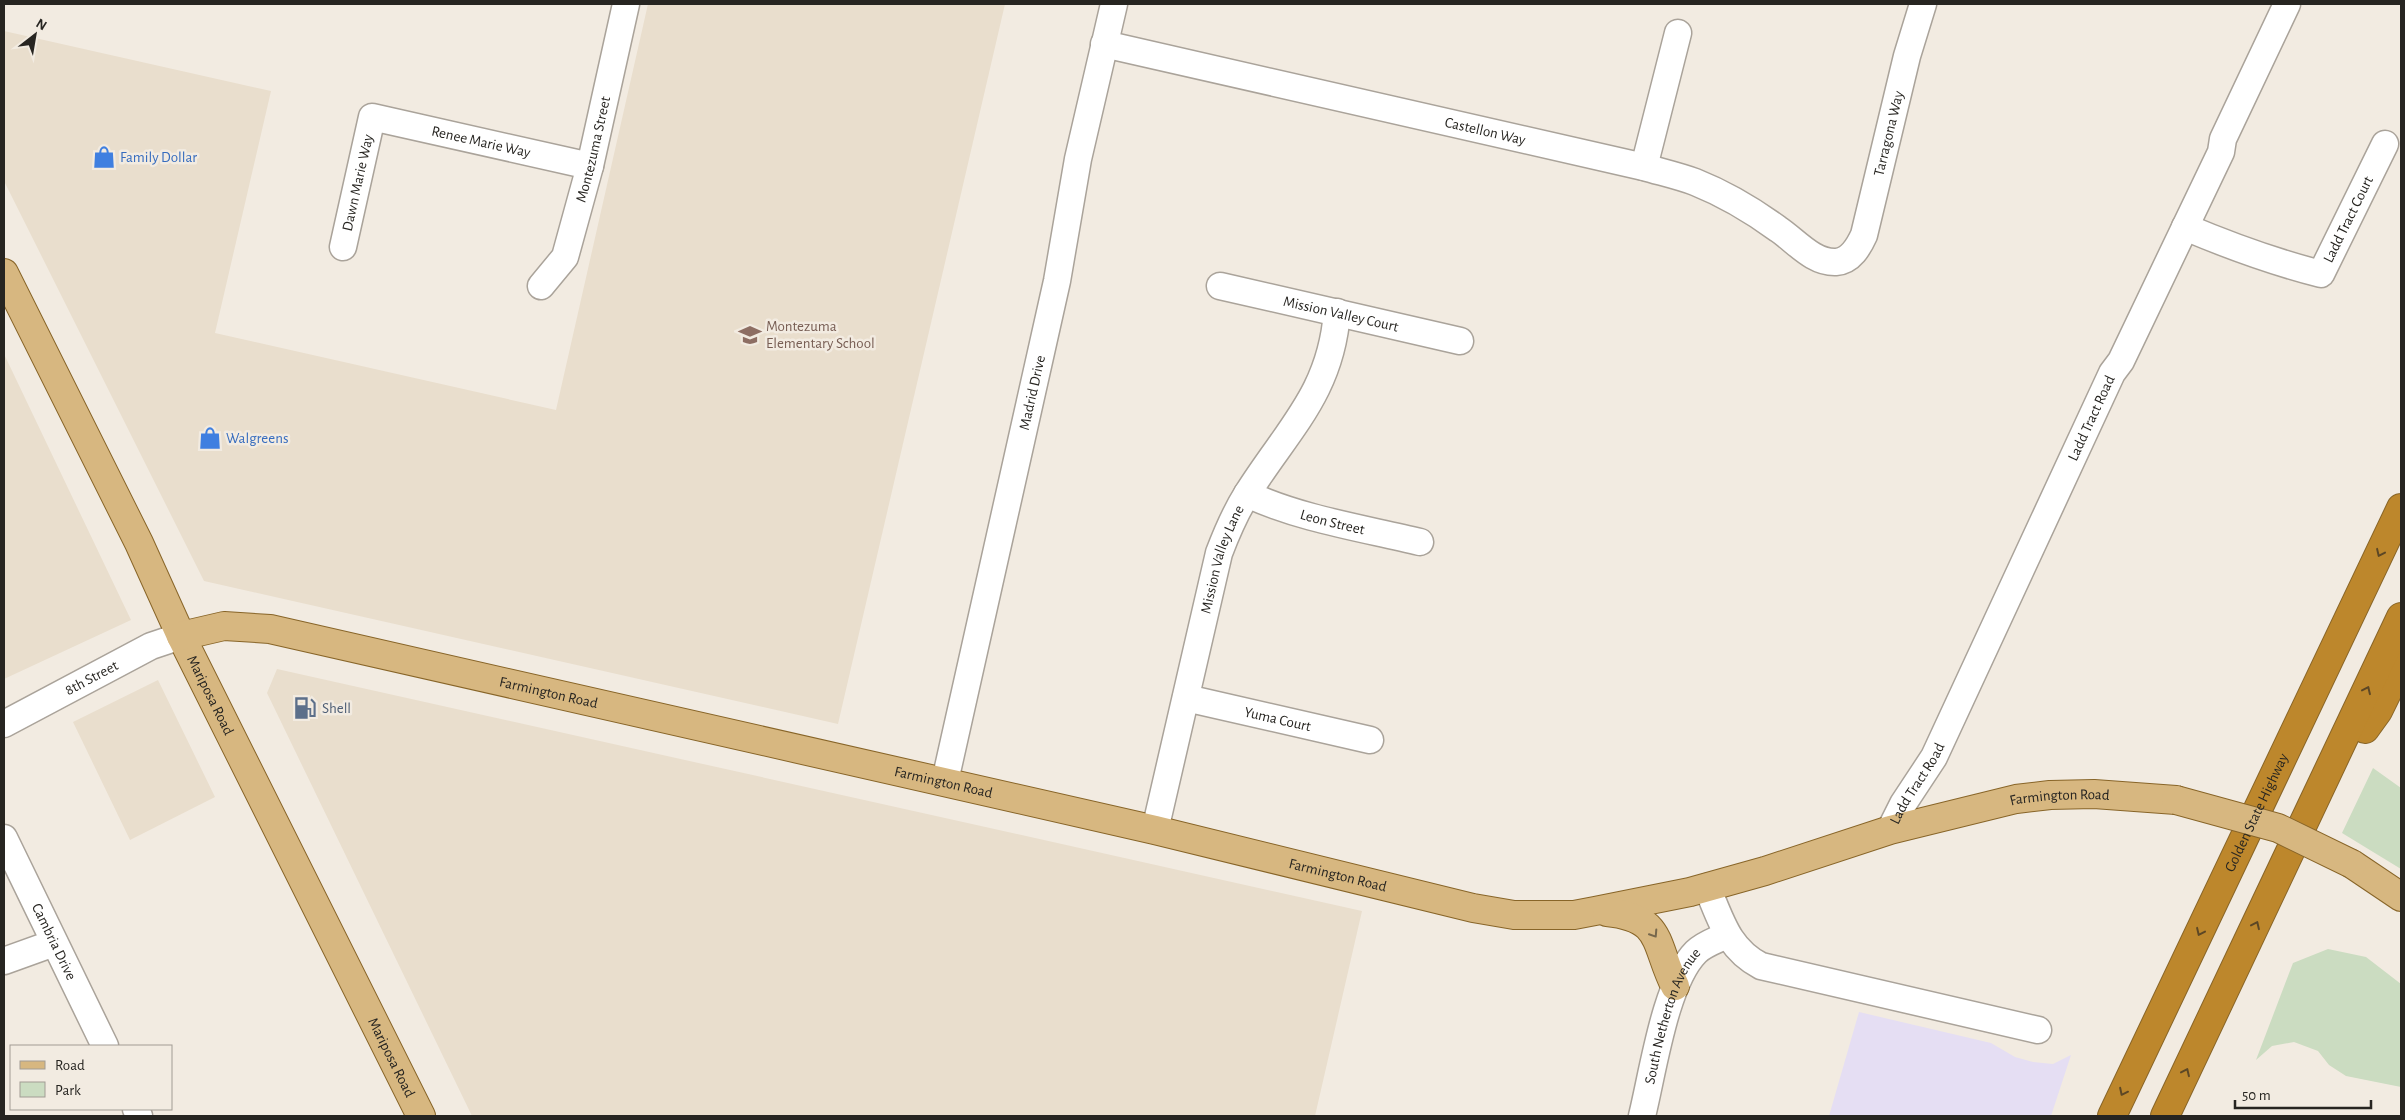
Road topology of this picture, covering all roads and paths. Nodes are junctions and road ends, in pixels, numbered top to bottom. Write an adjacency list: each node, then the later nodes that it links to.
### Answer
1 (626, 4): 9 (street, Montezuma Street)
2 (1114, 4): 6 (street, Madrid Drive)
3 (1923, 4): 13 (street, Tarragona Way)
4 (2286, 4): 11 (street, Ladd Tract Road)
5 (1678, 32): 10 (street)
6 (1104, 44): 10 (street, Castellon Way); 28 (street, Madrid Drive)
7 (372, 117): 9 (street, Renee Marie Way); 12 (street, Dawn Marie Way)
8 (2385, 144): 11 (street, Ladd Tract Court)
9 (590, 166): 15 (street, Montezuma Street)
10 (1644, 167): 13 (street, Castellon Way)
11 (2186, 227): 31 (street, Ladd Tract Road)
12 (343, 247)
13 (1846, 259)
14 (4, 273): 23 (main road, Mariposa Road)
15 (541, 286)
16 (1220, 286): 17 (street, Mission Valley Court)
17 (1337, 312): 18 (street, Mission Valley Court); 19 (street, Mission Valley Lane)
18 (1460, 341)
19 (1247, 494): 21 (street, Leon Street); 25 (street, Mission Valley Lane)
20 (2401, 508): 44 (highway, Golden State Highway, one-way to 44)
21 (1420, 542)
22 (2401, 617): 29 (highway, one-way to 22)
23 (182, 636): 26 (street, 8th Street); 28 (main road, Farmington Road); 42 (main road, Mariposa Road)
24 (2401, 664): 29 (highway)
25 (1186, 698): 27 (street, Yuma Court); 30 (street, Mission Valley Lane)
26 (4, 724)
27 (1370, 740)
28 (945, 781): 30 (main road, Farmington Road)
29 (2316, 797): 45 (highway, one-way to 29)
30 (1155, 830): 35 (main road, Farmington Road)
31 (1890, 830): 33 (main road, Farmington Road); 34 (main road, Farmington Road, bridge)
32 (4, 838): 37 (street, Cambria Drive)
33 (1707, 887): 35 (main road, Farmington Road); 36 (street)
34 (2401, 897)
35 (1596, 911): 39 (main road, one-way to 39)
36 (1727, 935): 39 (street, South Netherton Avenue); 40 (street)
37 (54, 943): 38 (street); 41 (street, Cambria Drive)
38 (4, 960)
39 (1675, 986): 43 (street, South Netherton Avenue)
40 (2038, 1030)
41 (105, 1045)
42 (422, 1116)
43 (1642, 1116)
44 (2112, 1116)
45 (2165, 1116)

